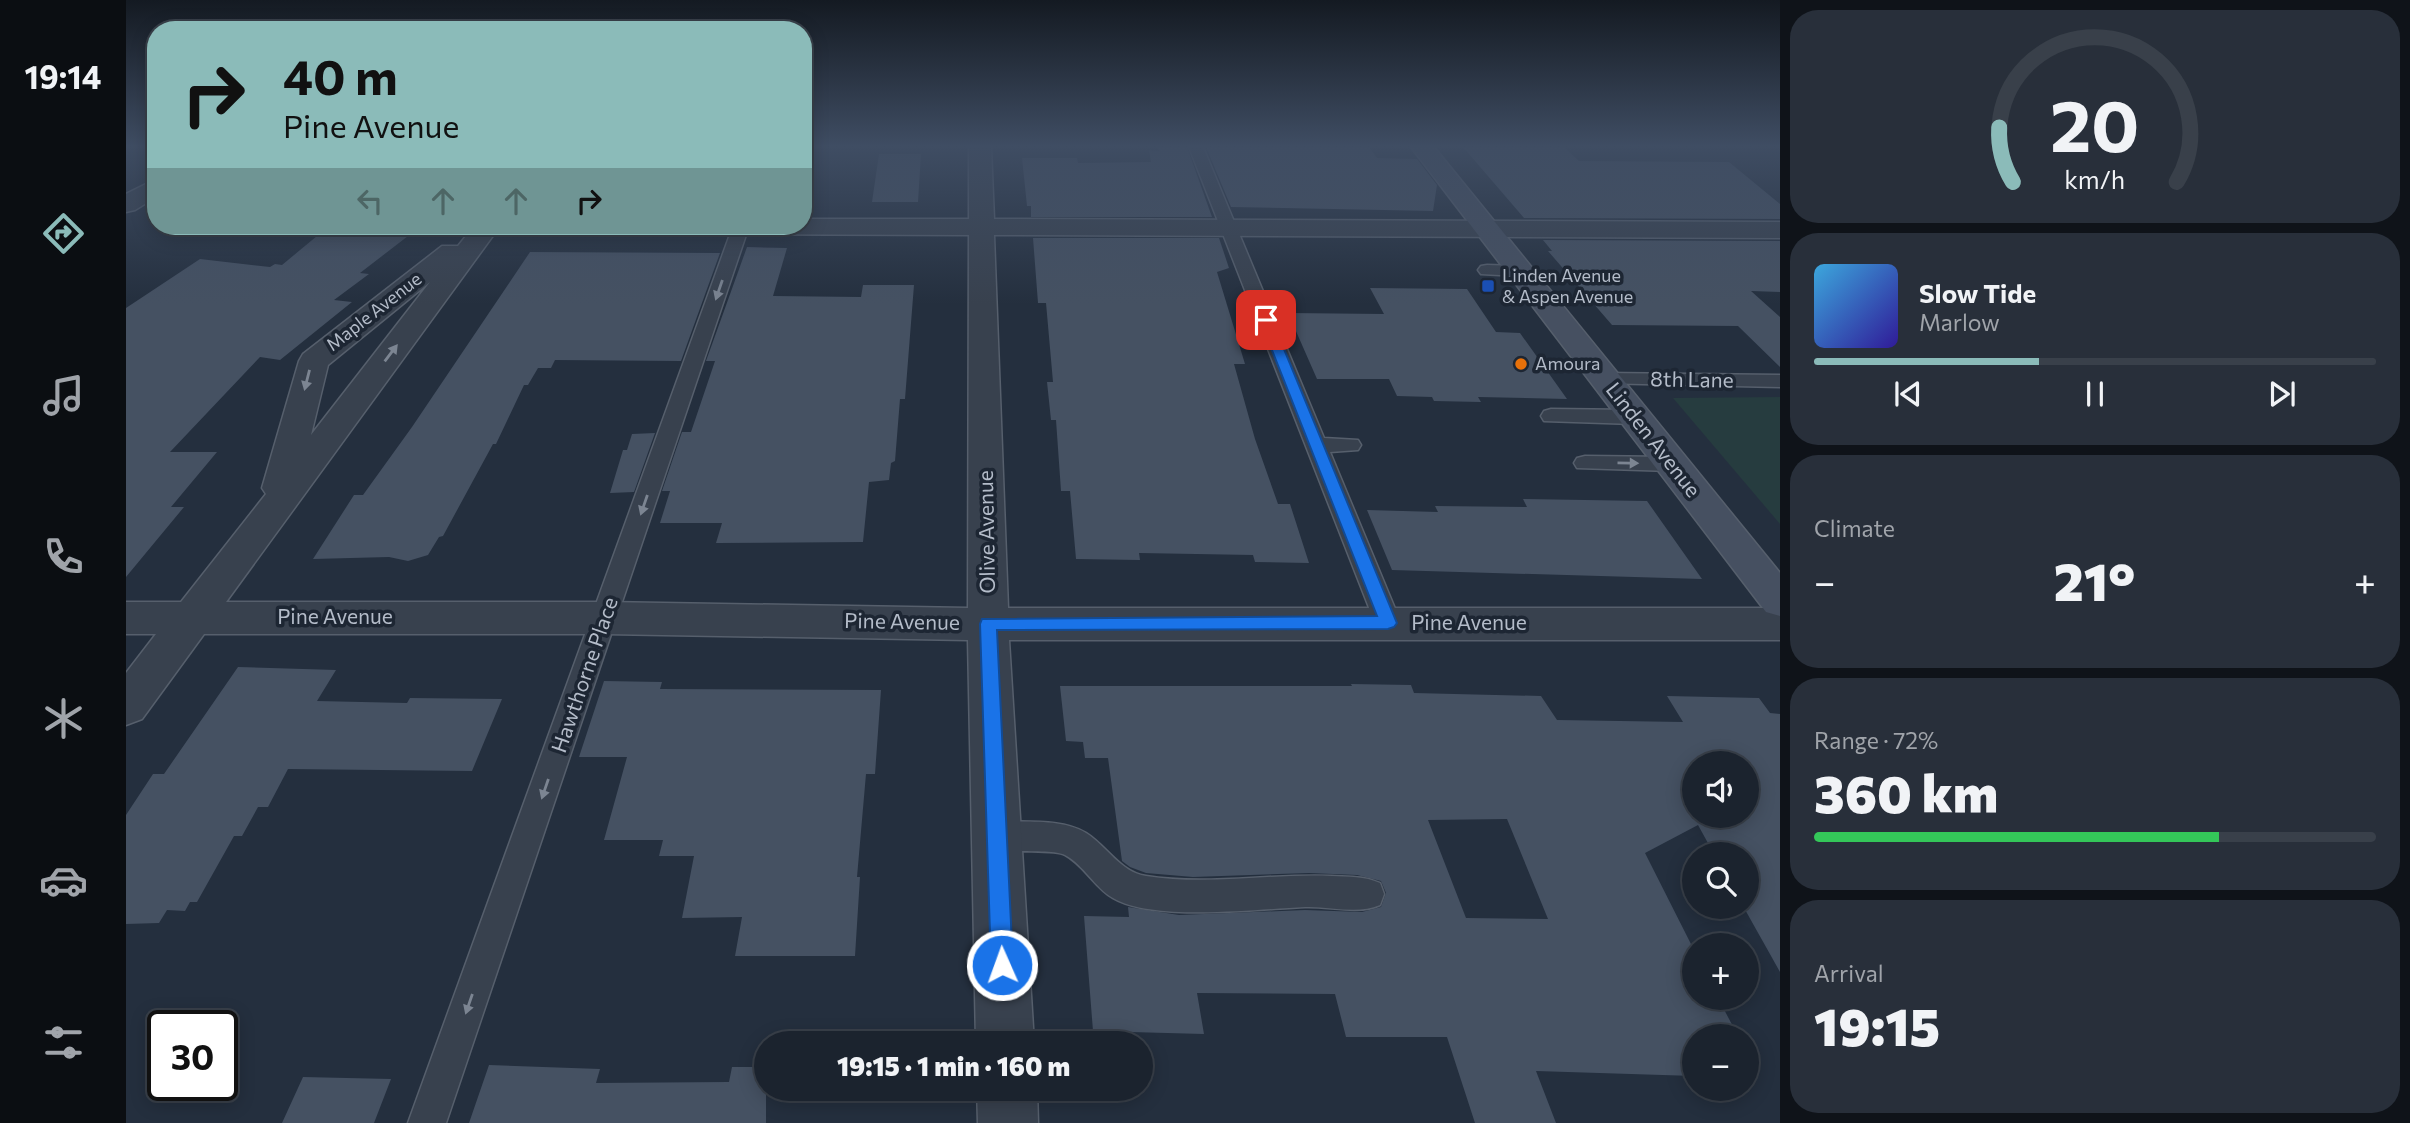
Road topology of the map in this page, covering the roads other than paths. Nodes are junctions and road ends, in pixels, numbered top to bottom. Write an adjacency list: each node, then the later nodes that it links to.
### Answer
1 (981, 199): 6 (street, Olive Avenue)
2 (1217, 199): 5 (lane)
3 (1462, 199): 7 (street, Linden Avenue)
4 (812, 227): 6 (street)
5 (1228, 227): 6 (street); 7 (street); 16 (lane)
6 (982, 228): 26 (street, Olive Avenue)
7 (1484, 228): 8 (street); 12 (street, Linden Avenue)
8 (1780, 230)
9 (475, 235): 20 (street, Maple Avenue, one-way to 20)
10 (480, 235): 20 (street, Maple Avenue, one-way to 10)
11 (738, 235): 24 (lane, Hawthorne Place, one-way to 24)
12 (1604, 379): 13 (lane, 8th Lane); 15 (street, Linden Avenue)
13 (1780, 381)
14 (1551, 416): 15 (lane)
15 (1634, 417): 19 (street, Linden Avenue)
16 (1317, 445): 17 (lane); 25 (lane)
17 (1350, 445)
18 (1585, 463): 19 (lane, one-way to 19)
19 (1671, 464): 21 (street, Linden Avenue)
20 (276, 505): 22 (street, Maple Avenue)
21 (1780, 601)
22 (191, 617): 23 (street, Pine Avenue); 24 (street, Pine Avenue); 28 (street, Maple Avenue)
23 (126, 618)
24 (605, 618): 26 (street, Pine Avenue); 33 (lane, Hawthorne Place, one-way to 33)
25 (1388, 623): 26 (street, Pine Avenue); 27 (street, Pine Avenue)
26 (988, 624): 29 (street, Olive Avenue)
27 (1780, 624)
28 (126, 706)
29 (997, 836): 30 (lane); 31 (street, Olive Avenue)
30 (1368, 894)
31 (1005, 1031)
32 (1007, 1101): 34 (street)
33 (427, 1123)
34 (1008, 1123)

